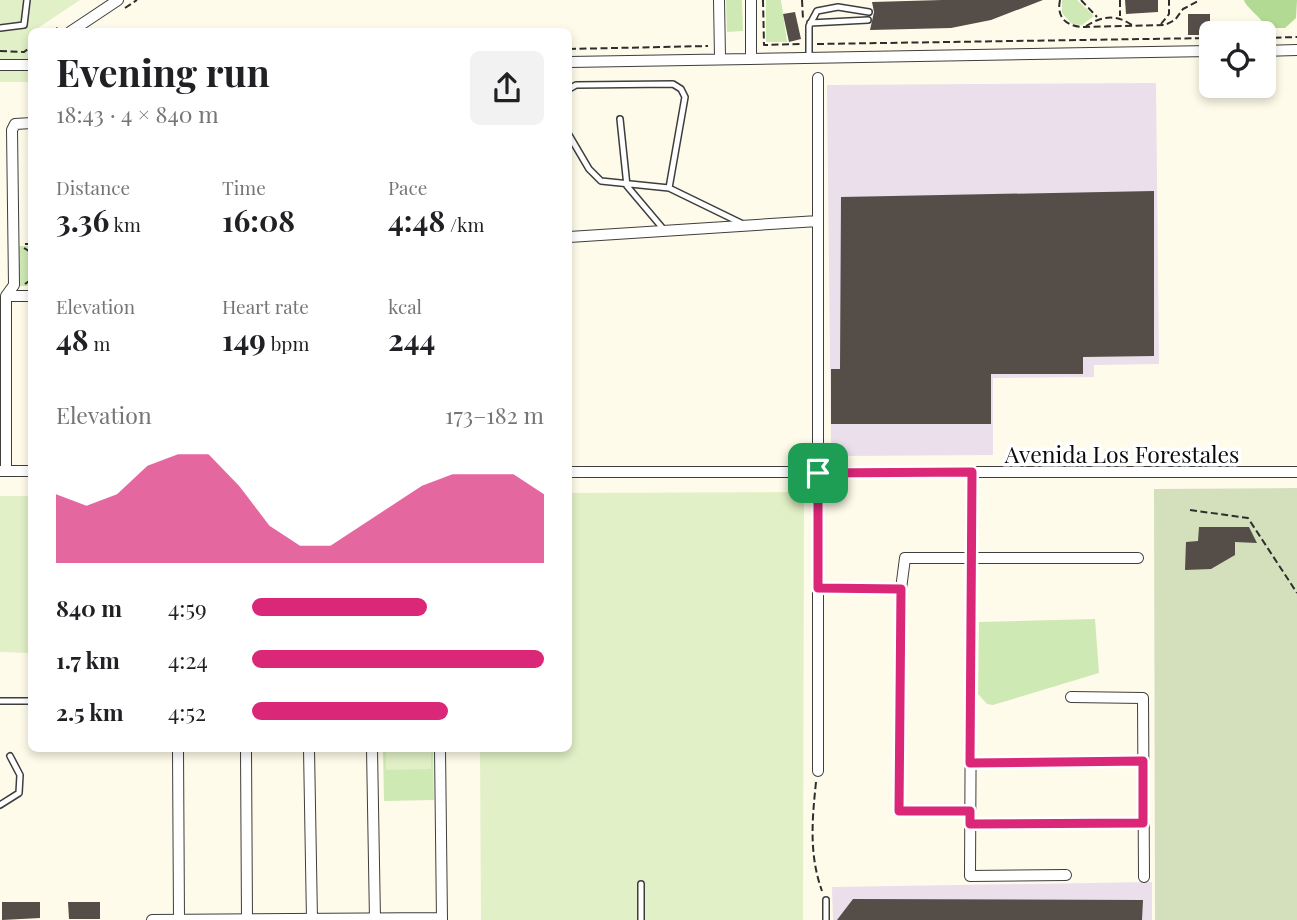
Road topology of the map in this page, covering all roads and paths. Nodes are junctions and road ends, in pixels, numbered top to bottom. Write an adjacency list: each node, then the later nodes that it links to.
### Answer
1 (27, 0): 19 (lane)
2 (118, 0): 20 (street)
3 (719, 0): 33 (street)
4 (751, 0): 34 (street)
5 (763, 0): 25 (path)
6 (1060, 0): 18 (path)
7 (1081, 0): 13 (path)
8 (1120, 0): 12 (path)
9 (1169, 0): 17 (path)
10 (1200, 0): 17 (path)
11 (869, 12): 15 (lane)
12 (1120, 17): 13 (path); 16 (path)
13 (1099, 18): 18 (path)
14 (868, 20): 15 (lane)
15 (810, 23): 25 (lane)
16 (1133, 26): 17 (path); 18 (path)
17 (1158, 26)
18 (1085, 27)
19 (0, 28)
20 (76, 28)
21 (709, 36): 27 (path)
22 (1297, 37): 24 (path)
23 (1199, 38): 25 (path)
24 (1276, 38)
25 (809, 44): 32 (lane)
26 (28, 49): 29 (path)
27 (572, 49)
28 (1297, 50): 31 (street)
29 (0, 51)
30 (1199, 51): 32 (street)
31 (1276, 51)
32 (810, 56): 34 (street)
33 (720, 57): 34 (street); 37 (street)
34 (751, 57)
35 (0, 59): 39 (lane)
36 (28, 59): 39 (street)
37 (572, 62)
38 (0, 65): 39 (street)
39 (18, 65): 40 (street)
40 (28, 65)
41 (818, 78): 48 (street)
42 (572, 87): 47 (lane)
43 (620, 119): 46 (lane)
44 (28, 123): 52 (street)
45 (572, 140): 46 (lane)
46 (627, 186): 47 (lane); 50 (lane)
47 (669, 188): 49 (lane)
48 (818, 221): 49 (street); 59 (street)
49 (745, 225): 50 (street)
50 (666, 231): 51 (street)
51 (572, 237)
52 (6, 296): 53 (street); 54 (street)
53 (28, 296)
54 (3, 471): 55 (street)
55 (28, 471)
56 (572, 472): 59 (street, Avenida Los Forestales)
57 (972, 472): 58 (street, Avenida Los Forestales); 59 (street, Avenida Los Forestales); 61 (street)
58 (1297, 472)
59 (818, 473): 63 (street)
60 (1190, 510): 65 (path)
61 (971, 556): 62 (street); 64 (street); 77 (street)
62 (1138, 558)
63 (818, 588): 64 (street); 78 (street)
64 (901, 589): 69 (street)
65 (1297, 593)
66 (1071, 697): 76 (street)
67 (0, 701): 68 (lane)
68 (28, 701)
69 (900, 730): 80 (path)
70 (178, 752): 91 (street)
71 (246, 752): 92 (street)
72 (309, 752): 87 (street)
73 (372, 752): 88 (street)
74 (440, 752): 89 (street)
75 (10, 756): 79 (lane)
76 (1143, 761): 77 (street); 81 (street)
77 (970, 763): 80 (street)
78 (818, 771): 86 (path)
79 (0, 805)
80 (970, 811): 82 (street)
81 (1143, 823): 82 (street); 84 (street)
82 (970, 824): 83 (street)
83 (1066, 875)
84 (1144, 877)
85 (641, 884): 93 (lane)
86 (826, 900): 94 (lane)
87 (312, 919): 88 (street); 92 (street)
88 (375, 919): 89 (street)
89 (442, 919)
90 (152, 920): 91 (street)
91 (179, 920): 92 (street)
92 (247, 920)
93 (641, 920)
94 (826, 920)

